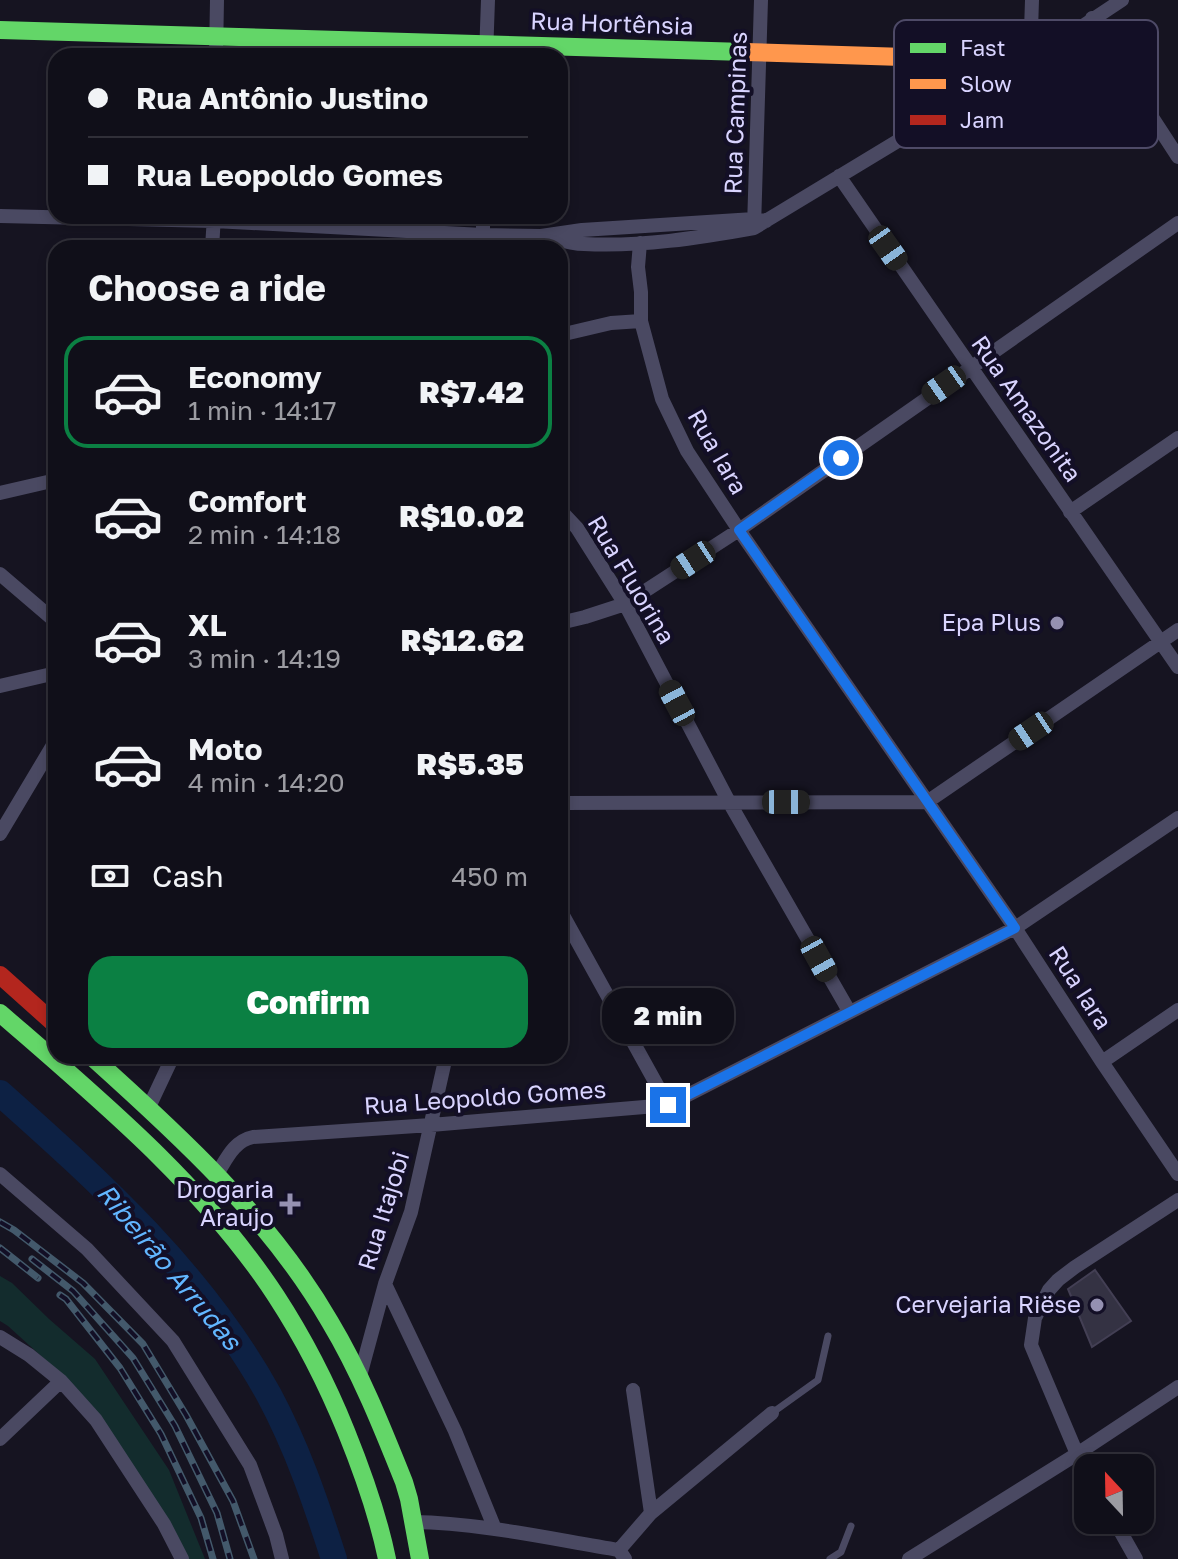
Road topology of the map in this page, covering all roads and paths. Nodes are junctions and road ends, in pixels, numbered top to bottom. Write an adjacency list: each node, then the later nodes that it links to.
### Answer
1 (217, 0): 10 (street)
2 (488, 0): 13 (street)
3 (761, 0): 15 (street, Rua Campinas)
4 (1032, 0): 7 (street)
5 (1122, 0): 6 (street)
6 (1092, 18): 8 (street)
7 (1031, 20)
8 (1089, 20)
9 (0, 30): 10 (main road, Rua Hortênsia)
10 (216, 36): 11 (street); 12 (main road, Rua Hortênsia)
11 (216, 48)
12 (447, 48)
13 (486, 48)
14 (568, 51): 15 (main road, Rua Hortênsia)
15 (760, 52): 16 (main road, Rua Hortênsia); 23 (street, Rua Campinas)
16 (894, 56)
17 (1158, 126): 19 (street)
18 (894, 143): 20 (street)
19 (1178, 157)
20 (839, 176): 23 (street); 34 (street, Rua Amazonita)
21 (0, 216): 22 (street)
22 (48, 216)
23 (758, 223): 28 (street); 31 (street)
24 (1178, 223): 34 (street)
25 (309, 224): 27 (street)
26 (483, 224): 27 (street)
27 (483, 235): 28 (street)
28 (541, 236): 29 (street)
29 (562, 240)
30 (568, 241): 31 (street)
31 (640, 243): 32 (street, Rua Iara)
32 (641, 321): 33 (street); 40 (street, Rua Iara)
33 (568, 333)
34 (970, 367): 38 (street, Rua Amazonita); 40 (street)
35 (1178, 438): 38 (street)
36 (48, 482): 37 (street)
37 (0, 493)
38 (1070, 512): 48 (street, Rua Amazonita)
39 (568, 518): 42 (street, Rua Fluorina)
40 (739, 530): 42 (street); 54 (street, Rua Iara)
41 (0, 574): 43 (street)
42 (625, 604): 45 (street); 53 (street, Rua Fluorina)
43 (48, 615)
44 (568, 616): 45 (street)
45 (585, 617): 46 (street)
46 (568, 621)
47 (1178, 630): 48 (street)
48 (1160, 642): 49 (street, Rua Amazonita); 54 (street)
49 (1178, 667)
50 (48, 675): 51 (street)
51 (0, 686)
52 (48, 753): 57 (street)
53 (729, 802): 54 (street); 55 (street); 62 (street, Rua Fluorina)
54 (927, 802): 59 (street, Rua Iara)
55 (568, 803)
56 (1178, 818): 59 (street, Rua Leopoldo Gomes)
57 (0, 834)
58 (568, 924): 71 (street)
59 (1015, 928): 62 (street, Rua Leopoldo Gomes); 66 (street, Rua Iara)
60 (0, 975): 64 (main road)
61 (1178, 1010): 66 (street)
62 (849, 1011): 71 (street, Rua Leopoldo Gomes)
63 (0, 1013): 65 (main road)
64 (48, 1018)
65 (48, 1056)
66 (1102, 1062): 77 (street, Rua Iara)
67 (57, 1064): 74 (main road)
68 (100, 1064): 72 (main road)
69 (169, 1064): 72 (street)
70 (444, 1064): 73 (street, Rua Itajobi)
71 (668, 1105): 73 (street, Rua Leopoldo Gomes)
72 (149, 1107): 74 (main road); 76 (main road)
73 (431, 1125): 76 (street, Rua Leopoldo Gomes); 79 (street, Rua Itajobi)
74 (128, 1128): 99 (main road)
75 (0, 1174): 98 (street)
76 (217, 1174): 82 (main road)
77 (1178, 1174)
78 (1178, 1200): 88 (street)
79 (385, 1284): 82 (street, Rua Itajobi); 93 (street)
80 (828, 1336): 86 (lane)
81 (0, 1337): 83 (street)
82 (360, 1377): 91 (main road)
83 (61, 1381): 87 (street); 97 (street)
84 (1178, 1387): 88 (street)
85 (633, 1390): 90 (street)
86 (772, 1413): 90 (street)
87 (0, 1439)
88 (1077, 1454)
89 (1074, 1456): 95 (street)
90 (651, 1513): 96 (street)
91 (413, 1522): 93 (street); 100 (main road)
92 (851, 1526): 101 (lane)
93 (495, 1529): 96 (street)
94 (1122, 1534): 103 (street)
95 (932, 1553): 102 (street)
96 (622, 1554)
97 (182, 1559)
98 (282, 1559)
99 (387, 1559)
100 (420, 1559)
101 (830, 1559)
102 (909, 1559)
103 (1136, 1559)

